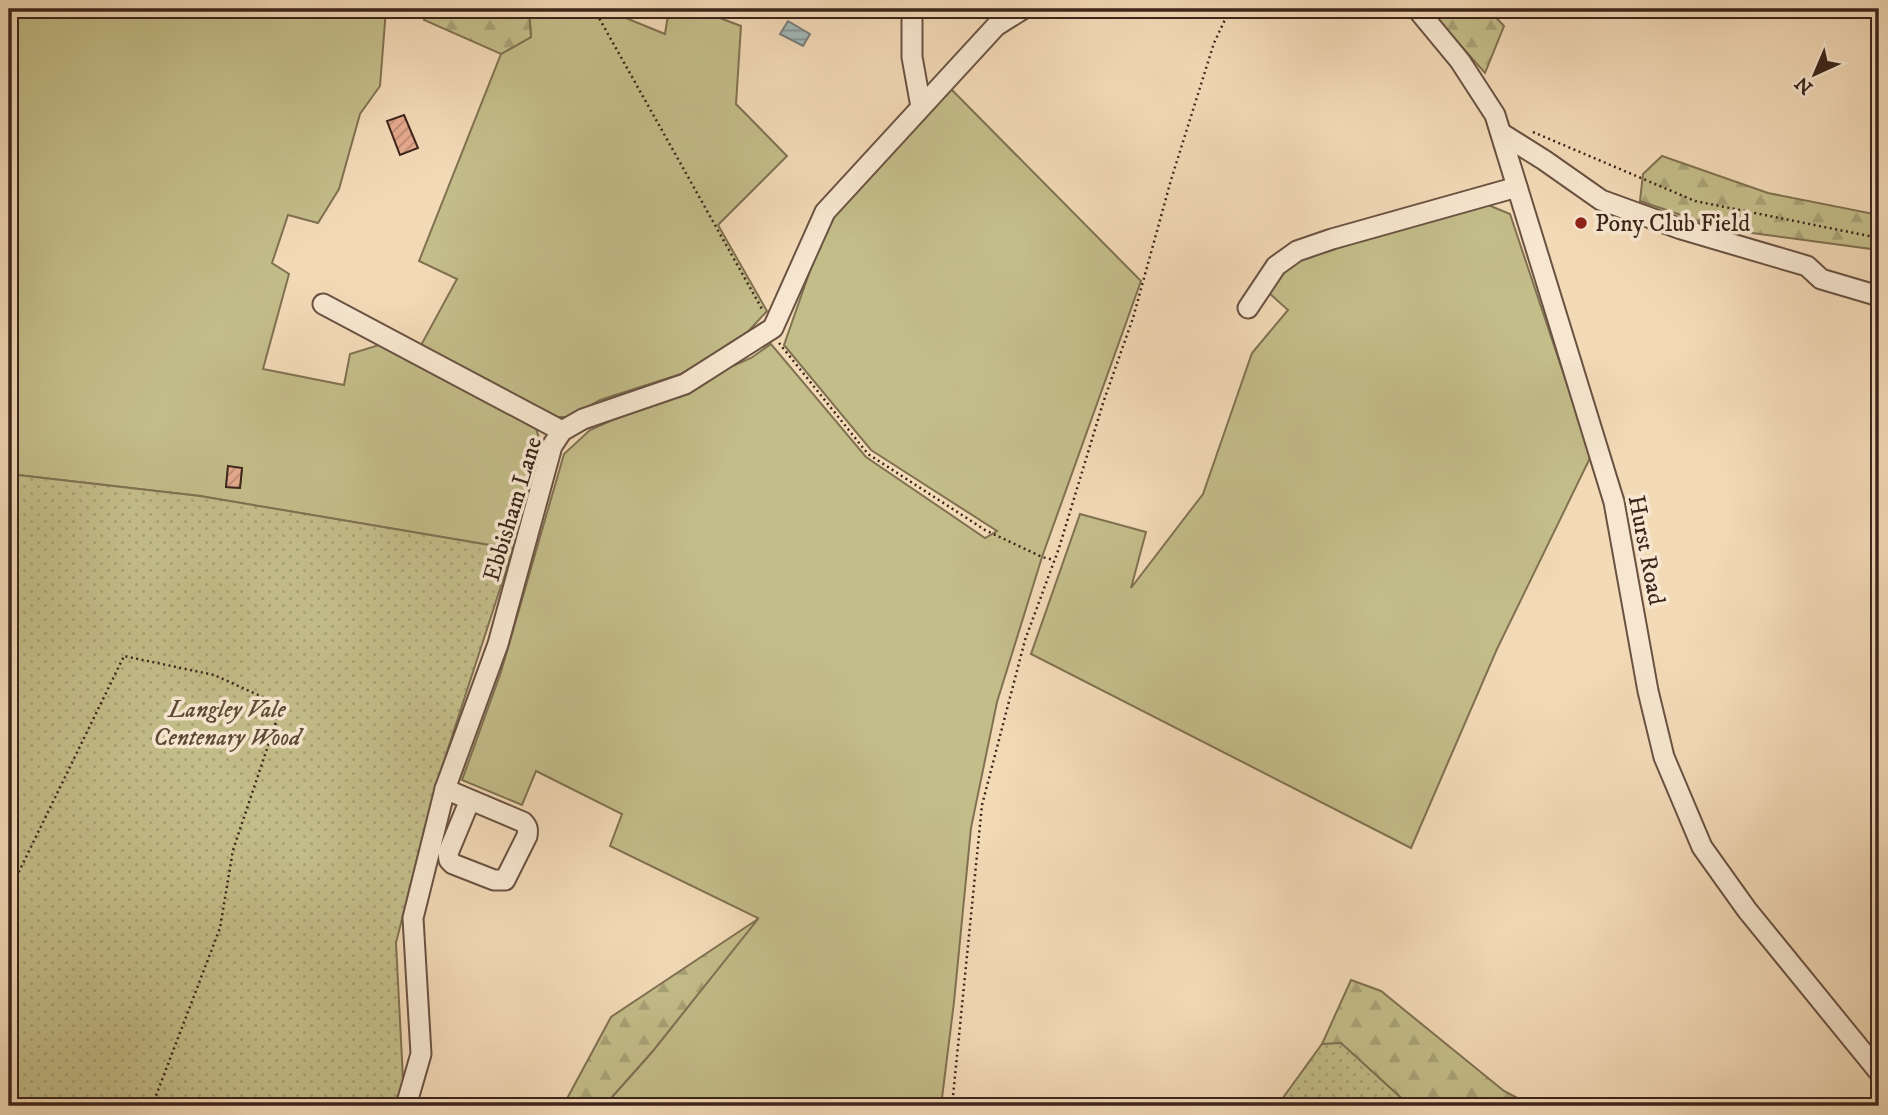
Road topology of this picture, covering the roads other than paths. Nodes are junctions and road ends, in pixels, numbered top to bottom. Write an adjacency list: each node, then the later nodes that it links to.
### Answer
1 (912, 9): 4 (street)
2 (1023, 9): 4 (street, Ebbisham Lane)
3 (1417, 9): 5 (street, Hurst Road)
4 (921, 107): 10 (street, Ebbisham Lane)
5 (1501, 133): 6 (street, Hurst Road); 7 (street)
6 (1517, 187): 9 (street); 13 (street, Hurst Road)
7 (1879, 289)
8 (323, 304): 10 (street)
9 (1248, 309)
10 (562, 431): 11 (street, Ebbisham Lane)
11 (445, 789): 12 (street); 14 (street, Ebbisham Lane)
12 (470, 800): 12 (street)
13 (1879, 1072)
14 (406, 1106)

